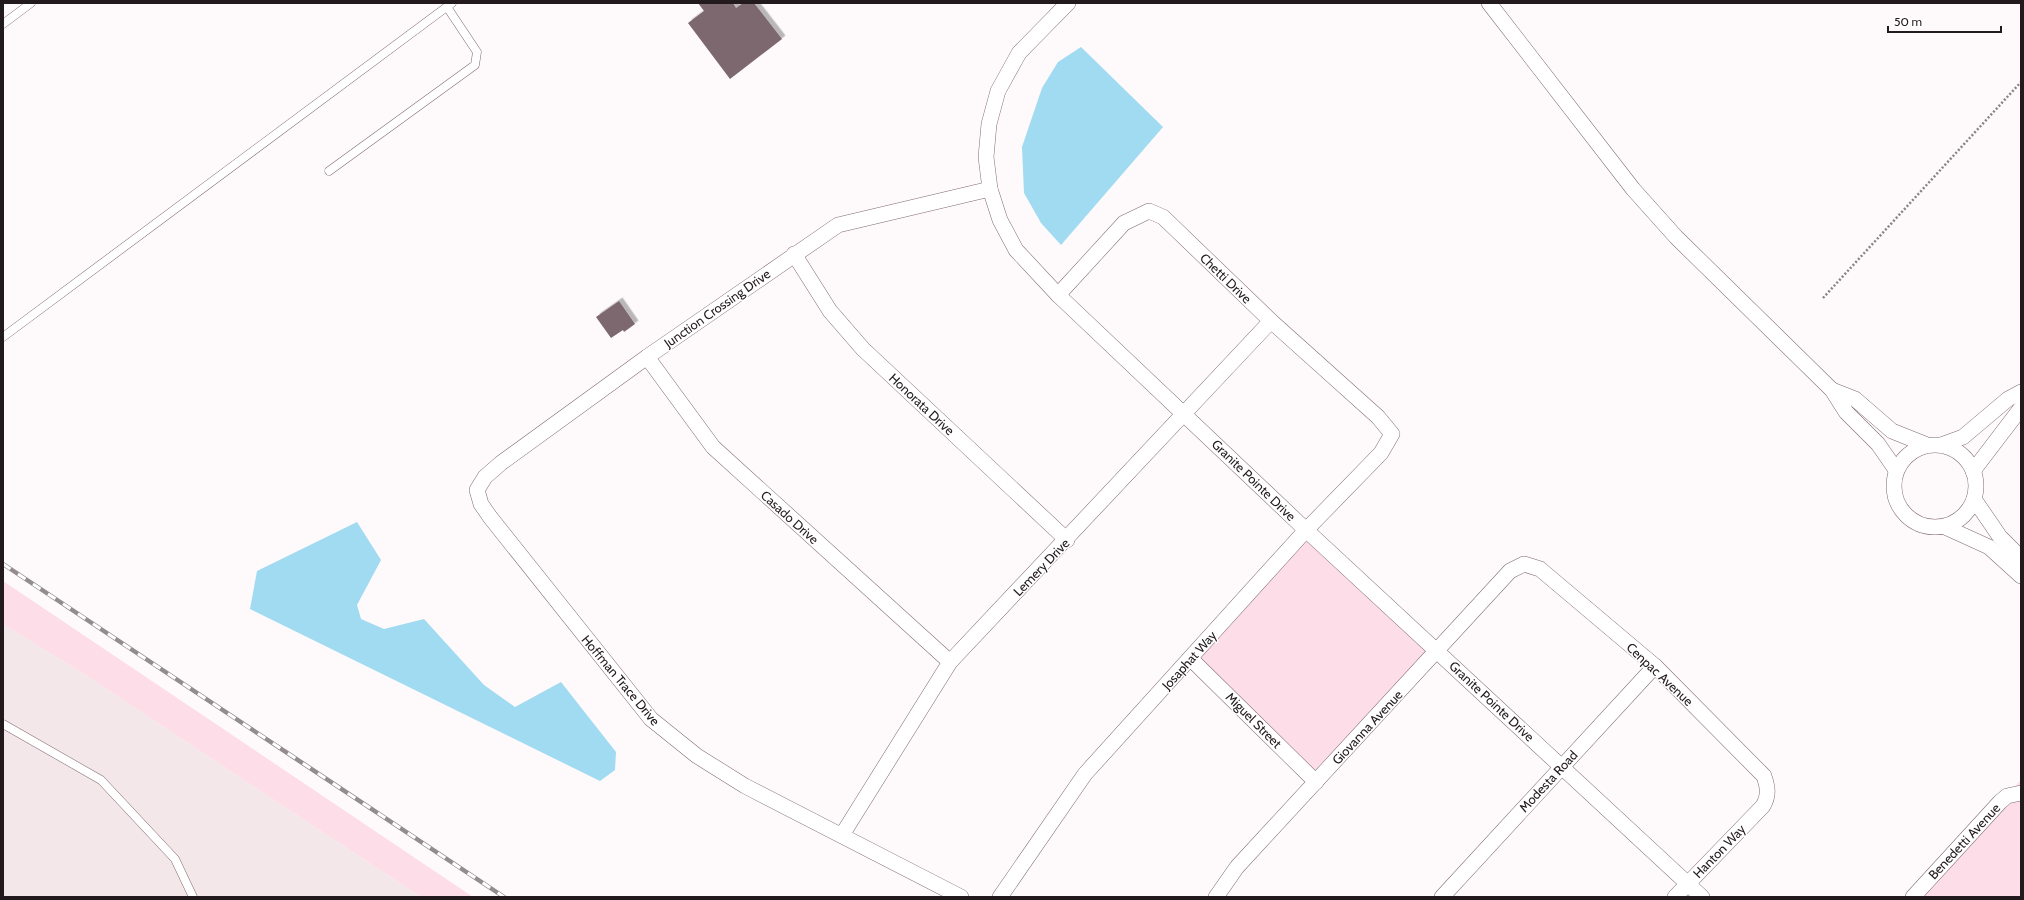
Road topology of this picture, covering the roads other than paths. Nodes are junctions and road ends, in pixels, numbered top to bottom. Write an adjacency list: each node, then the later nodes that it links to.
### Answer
1 (31, 3): 5 (lane)
2 (1068, 3): 7 (street, Granite Pointe Drive)
3 (1489, 3): 13 (street)
4 (449, 5): 6 (lane); 11 (lane)
5 (3, 24)
6 (329, 171)
7 (990, 189): 8 (street, Junction Crossing Drive); 9 (street, Granite Pointe Drive)
8 (794, 254): 12 (street, Junction Crossing Drive); 25 (street, Honorata Drive)
9 (1058, 295): 10 (street, Chetti Drive); 16 (street, Granite Pointe Drive)
10 (1271, 321): 16 (street, Lemery Drive); 17 (street, Chetti Drive)
11 (3, 337)
12 (647, 357): 21 (street, Junction Crossing Drive); 31 (street, Casado Drive)
13 (1832, 390): 18 (street); 19 (street)
14 (2021, 392): 18 (street)
15 (2021, 408): 20 (street)
16 (1185, 414): 24 (street, Granite Pointe Drive); 25 (street, Lemery Drive)
17 (1392, 434): 24 (street, Josaphat Way)
18 (1934, 445): 19 (street); 20 (street)
19 (1896, 470): 23 (street)
20 (1973, 471): 22 (street)
21 (477, 490): 38 (street, Hoffman Trace Drive)
22 (1974, 499): 23 (street); 26 (street)
23 (1945, 527): 28 (street)
24 (1306, 530): 29 (street, Granite Pointe Drive); 30 (street, Josaphat Way)
25 (1067, 540): 31 (street, Lemery Drive)
26 (2021, 558)
27 (1524, 564): 29 (street, Giovanna Avenue); 32 (street, Cenpac Avenue)
28 (2021, 576)
29 (1438, 650): 34 (street, Granite Pointe Drive); 35 (street, Giovanna Avenue)
30 (1191, 659): 35 (street, Miguel Street); 42 (street, Josaphat Way)
31 (950, 662): 38 (street, Lemery Drive)
32 (1655, 666): 34 (street, Modesta Road); 37 (street, Cenpac Avenue)
33 (3, 724): 40 (lane)
34 (1562, 766): 39 (street, Granite Pointe Drive); 44 (street, Modesta Road)
35 (1316, 782): 43 (street, Giovanna Avenue)
36 (2021, 793): 47 (street, Benedetti Avenue)
37 (1763, 806): 39 (street, Hanton Way)
38 (842, 835): 41 (street, Hoffman Trace Drive)
39 (1687, 884): 45 (street, Hanton Way); 46 (street, Granite Pointe Drive)
40 (193, 897)
41 (961, 897)
42 (1000, 897)
43 (1216, 897)
44 (1442, 897)
45 (1675, 897)
46 (1702, 897)
47 (1913, 897)

